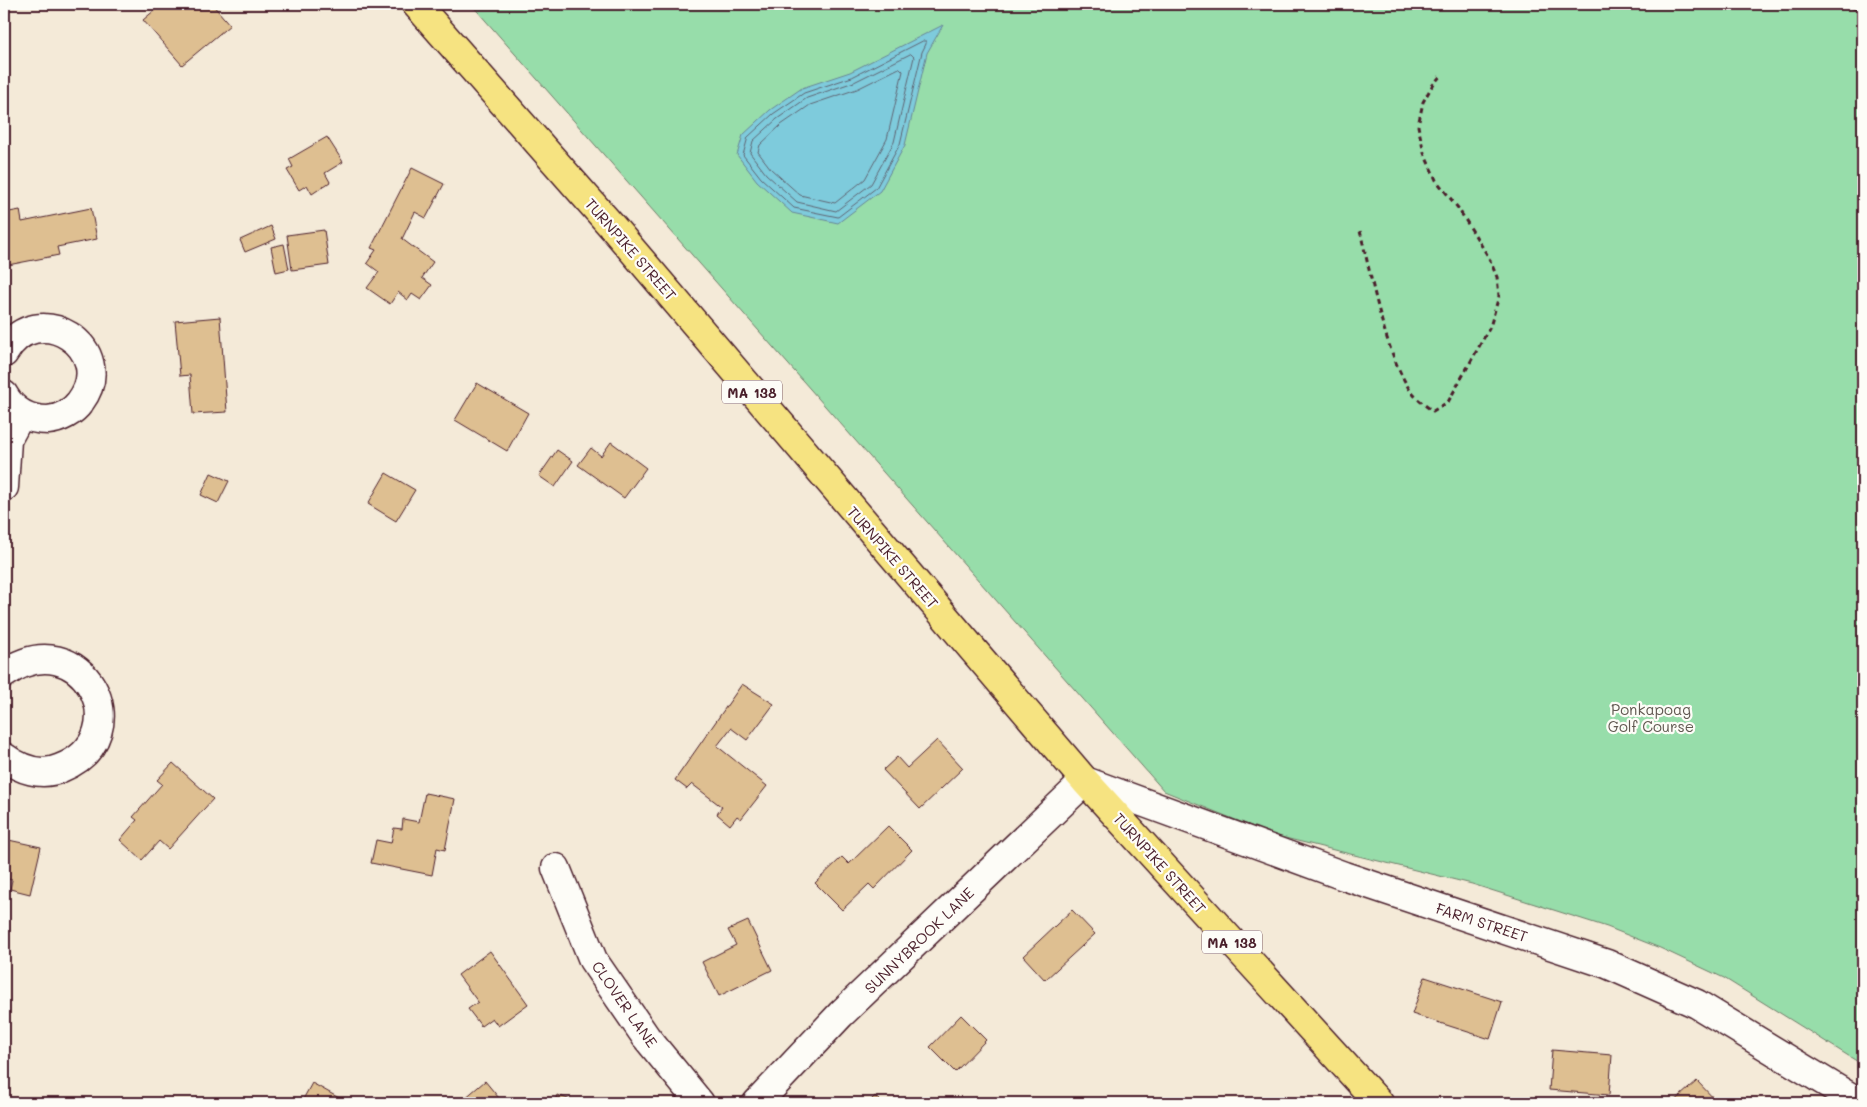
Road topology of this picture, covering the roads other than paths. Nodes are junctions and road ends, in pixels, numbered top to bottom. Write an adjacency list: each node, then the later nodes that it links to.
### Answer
1 (416, 4): 7 (main road, TURNPIKE STREET / MA 138)
2 (4, 354): 3 (street)
3 (12, 404): 4 (street)
4 (4, 487)
5 (4, 674): 6 (street)
6 (4, 757)
7 (1085, 781): 10 (street, SUNNYBROOK LANE); 11 (main road, TURNPIKE STREET / MA 138); 12 (street, FARM STREET)
8 (556, 868): 9 (street, CLOVER LANE)
9 (700, 1103)
10 (757, 1103)
11 (1379, 1103)
12 (1860, 1103)

